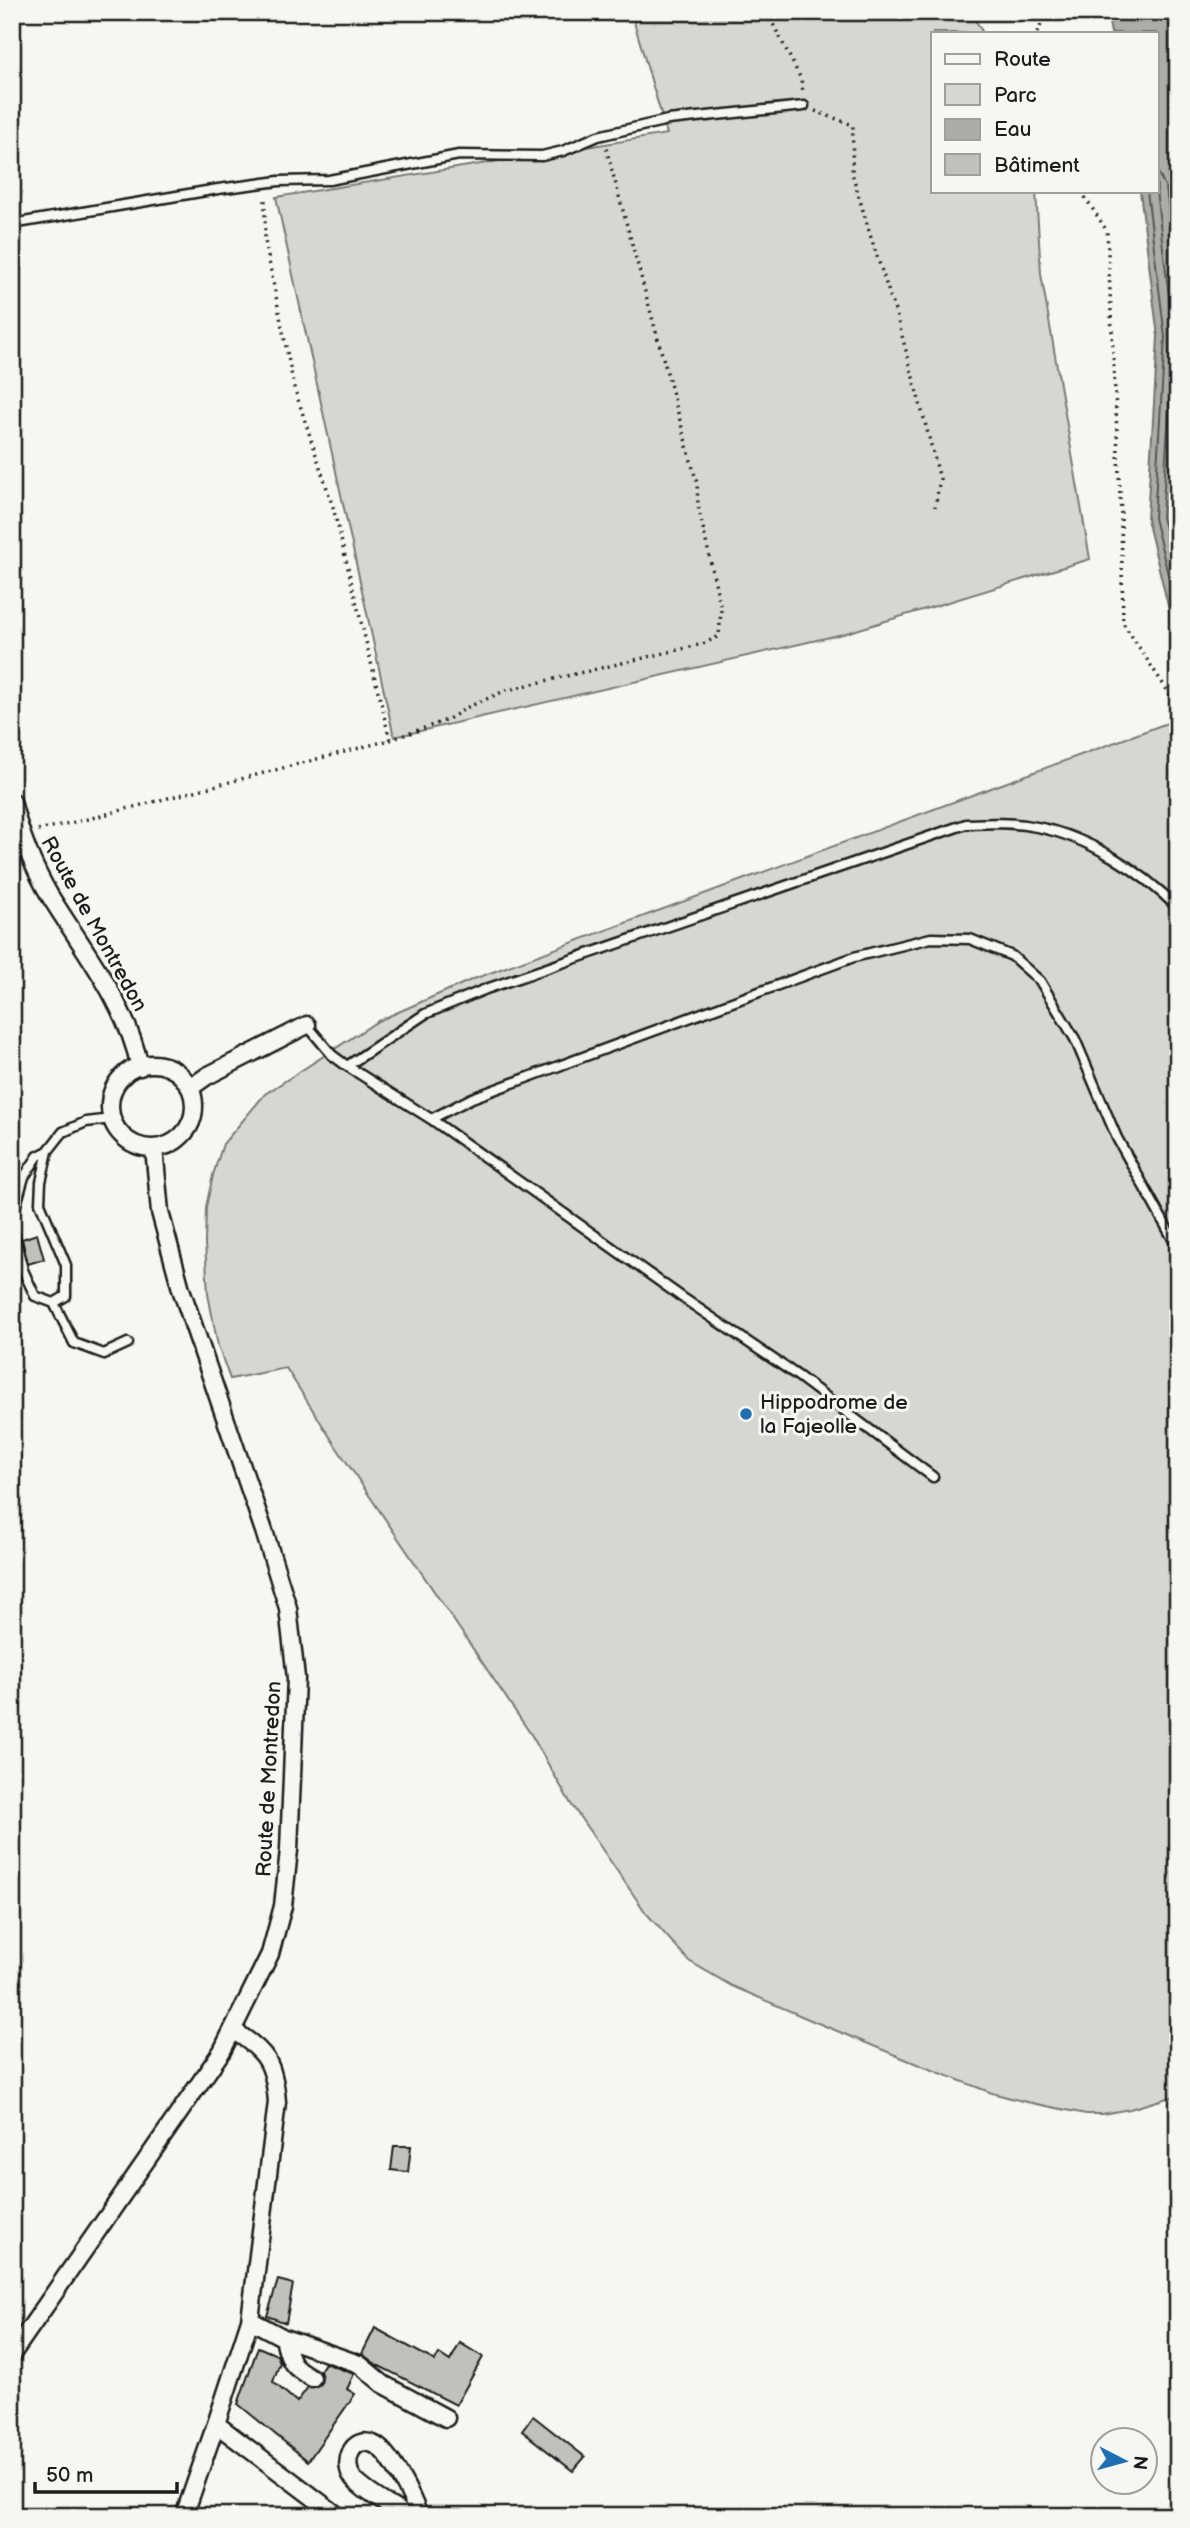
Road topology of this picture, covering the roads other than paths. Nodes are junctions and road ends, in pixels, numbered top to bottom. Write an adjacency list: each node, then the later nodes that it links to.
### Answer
1 (804, 106): 2 (lane)
2 (12, 224)
3 (12, 801): 7 (street, Route de Montredon)
4 (1178, 908): 6 (lane)
5 (307, 1025): 6 (lane); 8 (street)
6 (347, 1066): 10 (lane)
7 (139, 1067): 8 (street); 9 (street)
8 (190, 1088): 11 (street)
9 (112, 1119): 11 (street); 12 (lane)
10 (430, 1119): 15 (lane); 18 (lane)
11 (154, 1148): 19 (street, Route de Montredon)
12 (48, 1151): 13 (lane); 16 (lane)
13 (12, 1219)
14 (12, 1226): 16 (lane)
15 (1178, 1248)
16 (54, 1303): 17 (lane)
17 (128, 1343)
18 (933, 1477)
19 (234, 2031): 20 (street); 22 (street, Route de Montredon)
20 (250, 2320): 21 (street); 25 (street)
21 (284, 2337): 23 (street); 24 (street)
22 (12, 2354)
23 (312, 2378)
24 (446, 2418)
25 (216, 2424): 26 (street); 27 (street)
26 (184, 2516)
27 (338, 2516)
28 (406, 2516): 29 (street)
29 (419, 2516)

